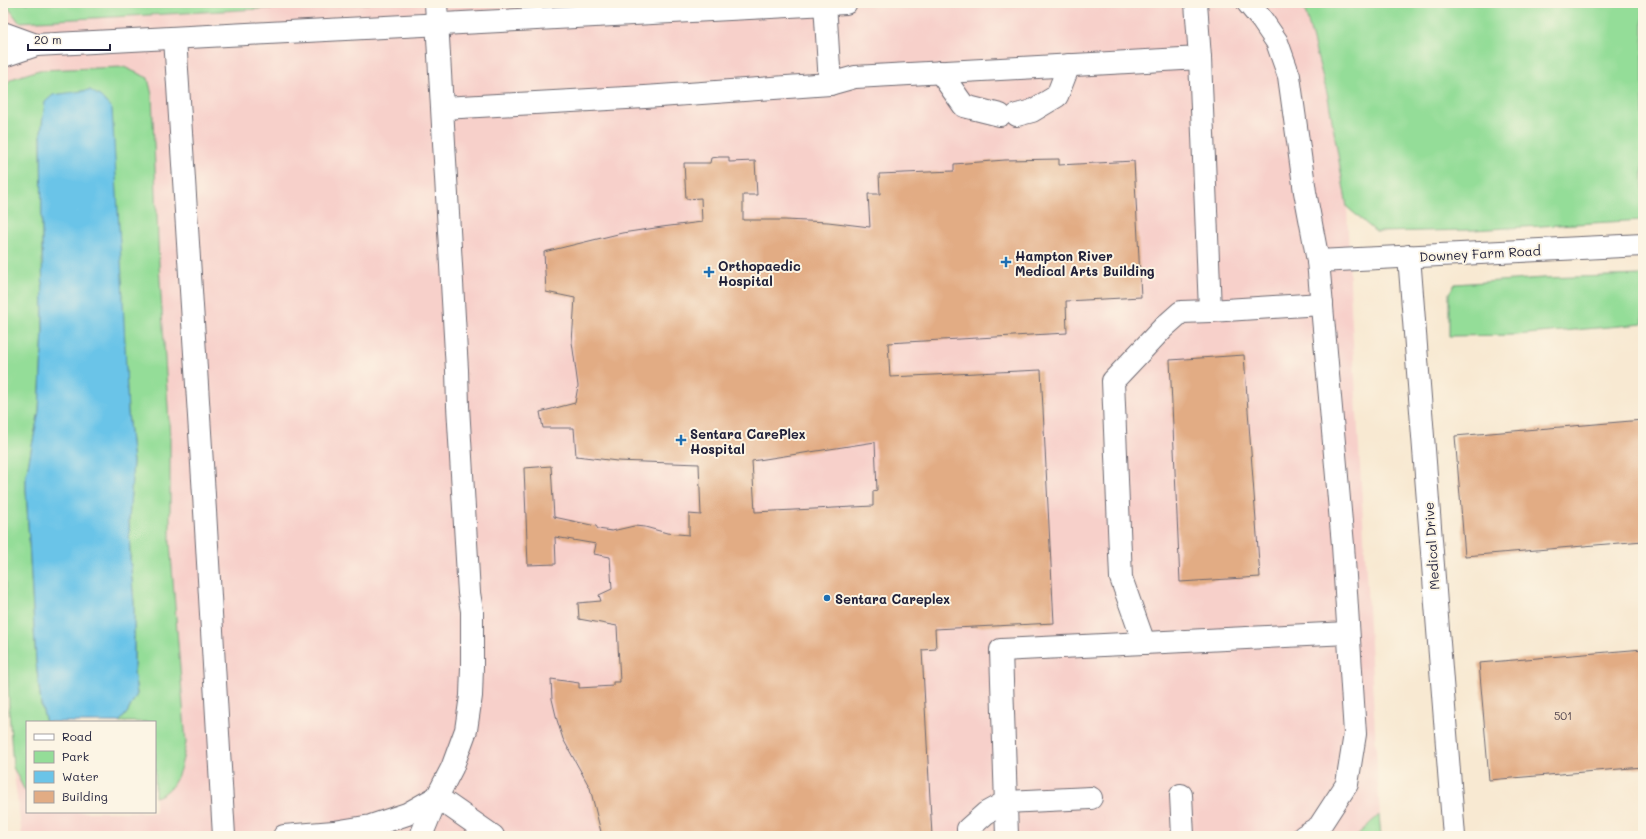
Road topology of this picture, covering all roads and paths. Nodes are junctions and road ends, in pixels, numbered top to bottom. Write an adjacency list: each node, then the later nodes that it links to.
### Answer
1 (436, 3): 5 (lane)
2 (832, 3): 5 (lane); 13 (lane)
3 (1196, 3): 10 (lane)
4 (1248, 3): 17 (lane)
5 (438, 25): 7 (lane); 14 (lane)
6 (3, 33): 8 (lane)
7 (175, 38): 8 (lane); 26 (lane)
8 (36, 45): 9 (lane)
9 (3, 56)
10 (1200, 58): 11 (lane); 19 (lane)
11 (1069, 65): 12 (lane); 12 (lane)
12 (940, 72): 13 (lane)
13 (830, 84): 14 (lane)
14 (443, 108): 23 (lane)
15 (1643, 245): 16 (lane, Downey Farm Road)
16 (1409, 256): 17 (lane, Downey Farm Road); 34 (lane, Medical Drive)
17 (1318, 261): 18 (lane)
18 (1322, 304): 19 (lane); 20 (lane)
19 (1210, 312): 21 (lane)
20 (1348, 633): 21 (lane); 33 (lane)
21 (1144, 643): 25 (lane)
22 (1181, 795): 32 (lane)
23 (437, 797): 27 (lane); 28 (lane); 29 (lane)
24 (1091, 798): 25 (lane)
25 (1006, 802): 30 (lane); 31 (lane)
26 (224, 836)
27 (284, 836)
28 (421, 836)
29 (493, 836)
30 (968, 836)
31 (1007, 836)
32 (1183, 836)
33 (1304, 836)
34 (1454, 836)

